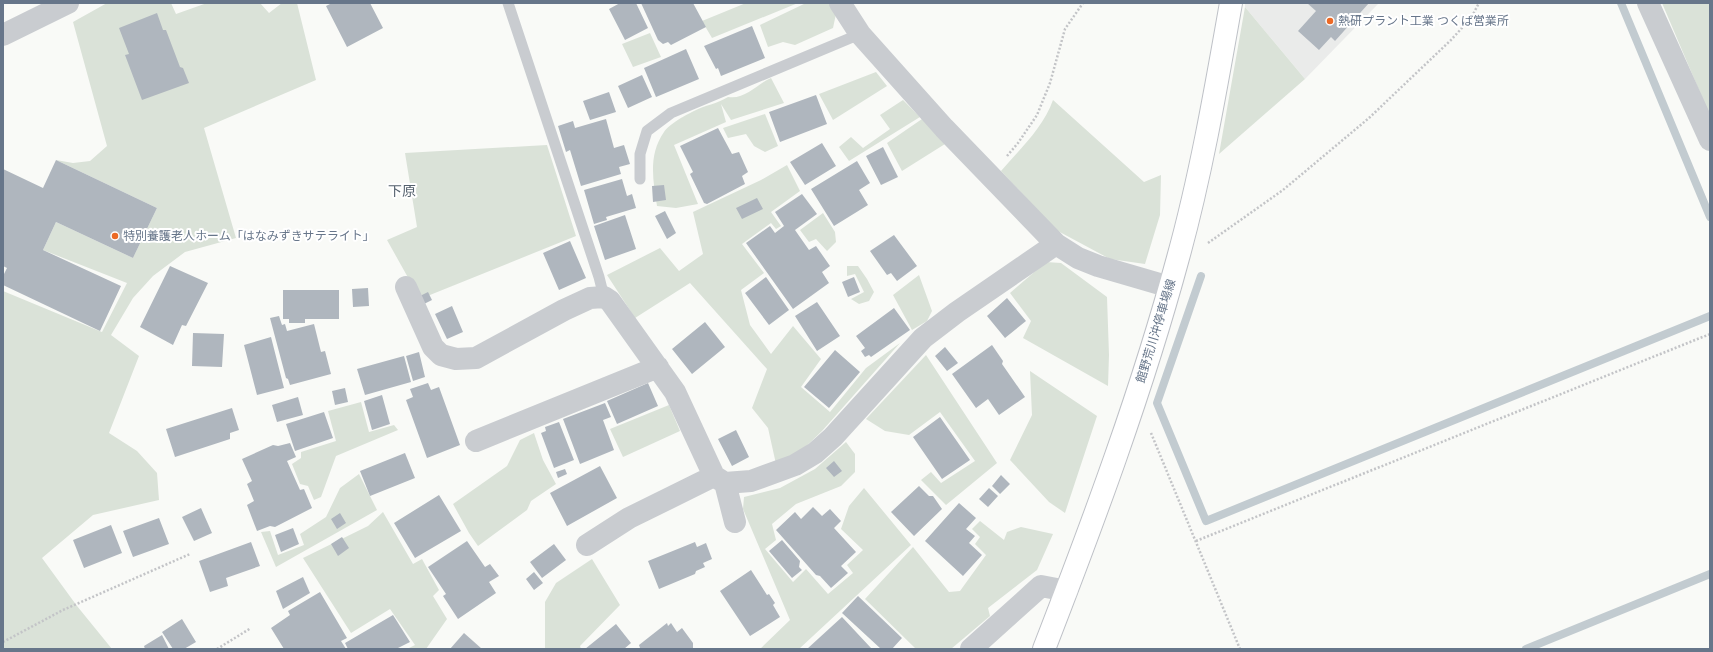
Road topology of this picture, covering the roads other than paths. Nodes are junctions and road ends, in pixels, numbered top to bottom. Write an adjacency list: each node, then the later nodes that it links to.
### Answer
1 (68, 3): 7 (street)
2 (508, 3): 13 (lane)
3 (840, 3): 6 (street)
4 (1230, 3): 11 (main road, 館野荒川沖停車場線)
5 (1648, 3): 8 (street)
6 (860, 34): 9 (lane); 10 (street)
7 (3, 35)
8 (1710, 140)
9 (640, 179)
10 (1056, 244): 11 (street); 16 (street)
11 (1170, 287): 19 (main road, 館野荒川沖停車場線)
12 (406, 288): 13 (street)
13 (604, 297): 14 (street)
14 (658, 367): 15 (street); 16 (street)
15 (476, 441)
16 (719, 480): 17 (street); 18 (street)
17 (735, 522)
18 (587, 545)
19 (1067, 591): 20 (street); 21 (main road, 館野荒川沖停車場線)
20 (971, 649)
21 (1044, 649)

